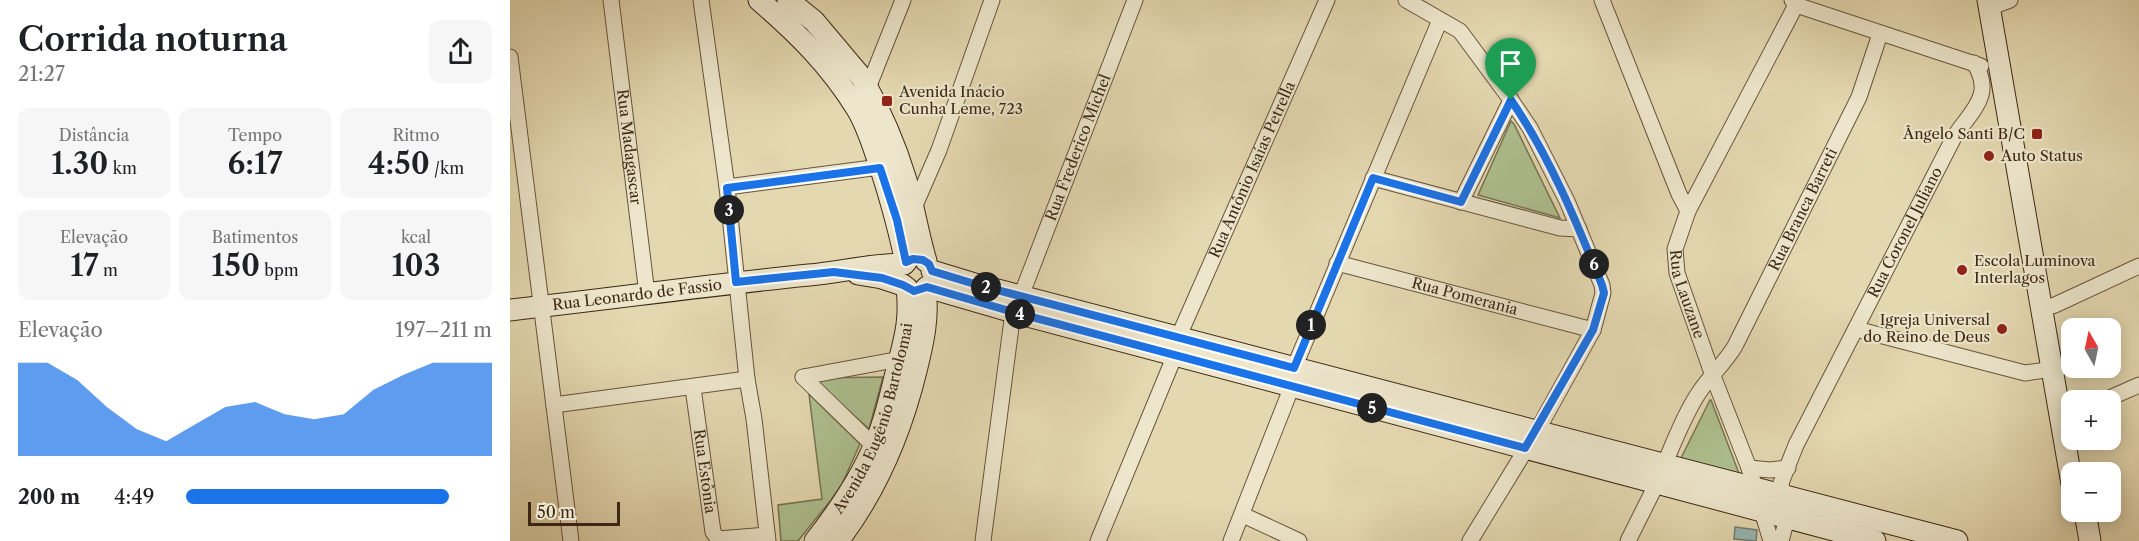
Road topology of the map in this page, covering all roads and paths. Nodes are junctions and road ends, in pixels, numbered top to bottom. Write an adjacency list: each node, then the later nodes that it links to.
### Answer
1 (611, 0): 35 (street, Rua Madagascar)
2 (701, 0): 24 (street)
3 (759, 0): 22 (street)
4 (788, 0): 18 (street)
5 (903, 0): 18 (street)
6 (992, 0): 27 (street)
7 (1135, 0): 36 (street, Rua Frederico Michel)
8 (1327, 0): 42 (street, Rua Antônio Isaías Petrella)
9 (1602, 0): 26 (street)
10 (1409, 1): 13 (street)
11 (1794, 3): 14 (street); 26 (street, Rua Lauzane)
12 (1997, 3): 17 (street)
13 (1440, 20): 19 (street); 23 (street)
14 (1881, 34): 16 (street); 45 (street, Rua Branca Barreti)
15 (510, 57): 37 (street)
16 (1974, 63): 17 (street); 20 (street)
17 (2006, 79): 21 (street)
18 (868, 88): 27 (street)
19 (1511, 100): 25 (street); 28 (street)
20 (1979, 104): 21 (street); 40 (street, Rua Coronel Juliano)
21 (2011, 105): 38 (street)
22 (880, 168): 24 (street); 27 (street)
23 (1373, 178): 25 (street); 29 (street)
24 (727, 188): 34 (street)
25 (1461, 202): 28 (street)
26 (1688, 211): 45 (street, Rua Lauzane)
27 (905, 215): 30 (street); 33 (street)
28 (1579, 229): 41 (street)
29 (1337, 263): 41 (street, Rua Pomerania); 46 (street)
30 (877, 265): 32 (street, Rua Leonardo de Fassio); 33 (street, Rua Leonardo de Fassio)
31 (2139, 266): 38 (street)
32 (834, 272): 33 (street, Rua Leonardo de Fassio); 34 (street, Rua Leonardo de Fassio)
33 (916, 276): 36 (street); 43 (street, Avenida Eugênio Bartolomai); 68 (street, Avenida Eugênio Bartolomai)
34 (736, 282): 35 (street, Rua Leonardo de Fassio); 47 (street)
35 (647, 294): 37 (street, Rua Leonardo de Fassio)
36 (1017, 304): 42 (street); 69 (street, Rua Frederico Michel)
37 (542, 307): 39 (street, Rua Leonardo de Fassio); 52 (street)
38 (2045, 308): 44 (street)
39 (510, 310)
40 (1856, 329): 44 (street); 56 (street, Rua Coronel Juliano)
41 (1593, 330): 53 (street)
42 (1177, 346): 46 (street); 70 (street, Rua Antônio Isaías Petrella)
43 (900, 359): 54 (street, Avenida Eugênio Bartolomai); 54 (street)
44 (2056, 369): 50 (street)
45 (1713, 376): 55 (street, Rua Lauzane); 57 (street, Rua Branca Barreti)
46 (1293, 377): 53 (street); 61 (street)
47 (747, 379): 49 (street); 65 (street)
48 (2139, 385): 51 (street)
49 (693, 388): 52 (street); 65 (street, Rua Estônia)
50 (2061, 391)
51 (2121, 393)
52 (554, 405): 66 (street)
53 (1531, 440): 57 (street); 73 (street)
54 (874, 446): 67 (street, Avenida Eugênio Bartolomai)
55 (1749, 468): 56 (street); 58 (street, Rua Lauzane)
56 (1788, 468): 59 (street, Rua Coronel Juliano)
57 (1661, 474): 58 (street); 60 (street); 74 (street, Rua Branca Barreti)
58 (1756, 489): 59 (street); 60 (street, Rua Lauzane)
59 (1783, 494): 62 (street); 78 (street)
60 (1763, 512): 62 (street); 75 (street, Rua Lauzane)
61 (1243, 515): 71 (street); 72 (street)
62 (1787, 518): 76 (street); 77 (street)
63 (2078, 522): 79 (street)
64 (2087, 522): 80 (street)
65 (768, 538)
66 (571, 541)
67 (815, 541)
68 (838, 541)
69 (983, 541)
70 (1098, 541)
71 (1231, 541)
72 (1299, 541)
73 (1470, 541)
74 (1628, 541)
75 (1771, 541)
76 (1781, 541)
77 (1875, 541)
78 (1957, 541)
79 (2081, 541)
80 (2090, 541)

